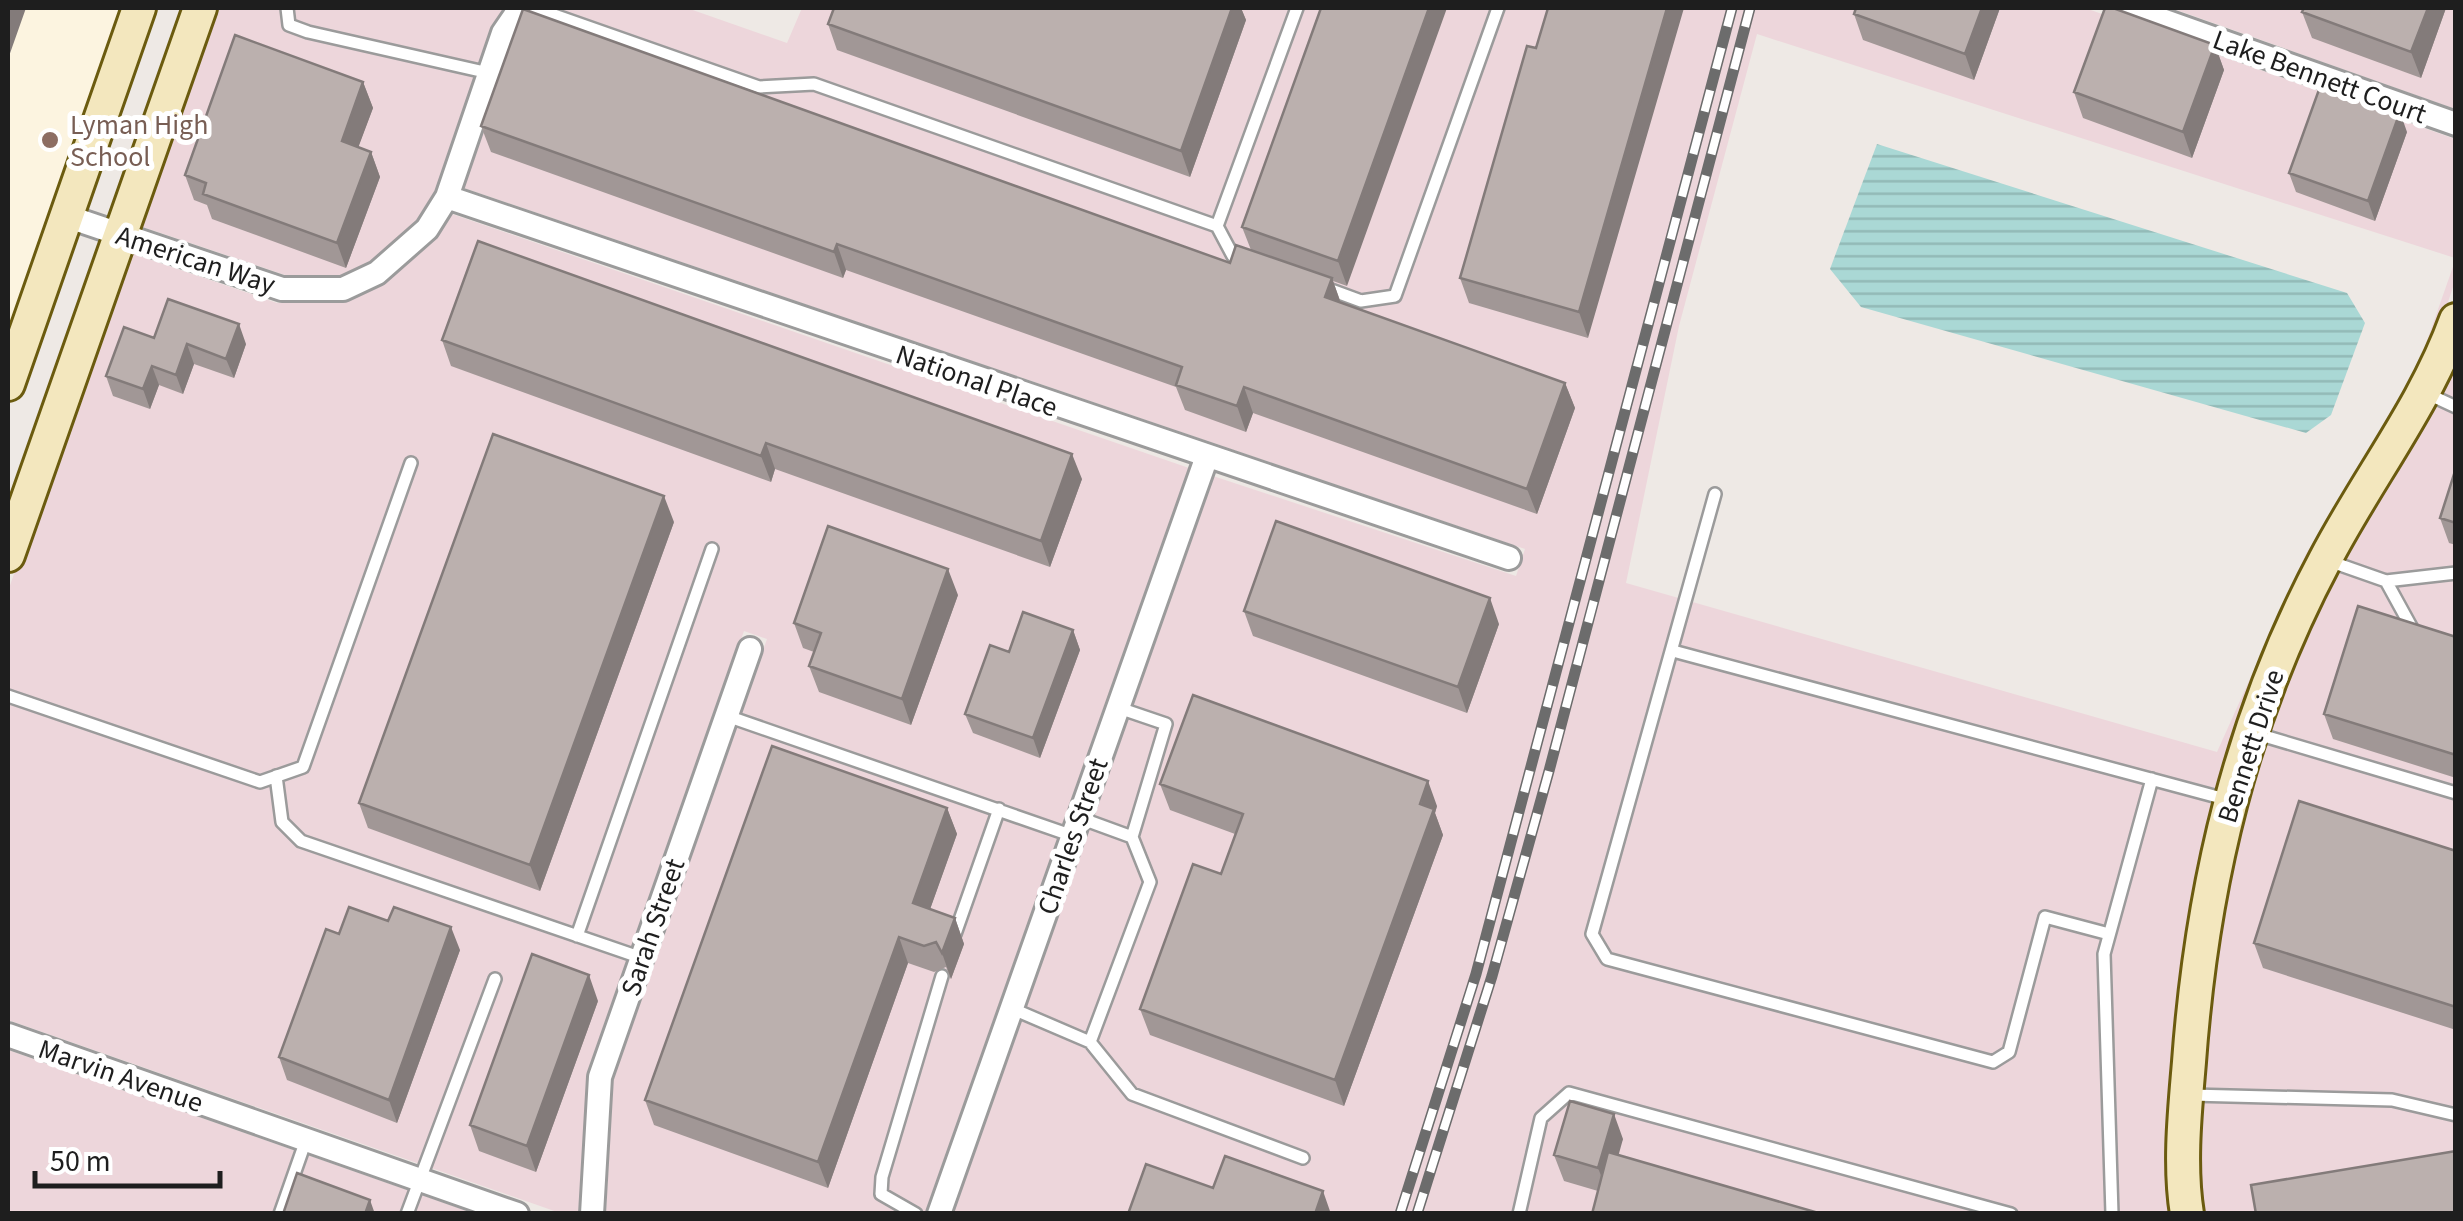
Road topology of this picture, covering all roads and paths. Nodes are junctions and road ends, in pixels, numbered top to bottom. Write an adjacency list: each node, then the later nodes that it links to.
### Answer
1 (140, 8): 12 (main road)
2 (200, 8): 14 (main road)
3 (287, 8): 9 (lane)
4 (520, 8): 9 (street, American Way)
5 (534, 8): 13 (lane)
6 (1297, 8): 13 (lane)
7 (1498, 8): 16 (lane)
8 (2128, 8): 10 (street, Lake Bennett Court)
9 (489, 73): 11 (street, American Way)
10 (2456, 124)
11 (447, 197): 14 (street, American Way); 21 (street, National Place)
12 (66, 216): 14 (street, American Way); 18 (main road)
13 (1217, 226): 15 (lane)
14 (120, 235): 25 (main road)
15 (1252, 262)
16 (1306, 281)
17 (2456, 320): 19 (main road, Bennett Drive)
18 (8, 384)
19 (2422, 392): 20 (lane); 27 (main road, Bennett Drive)
20 (2456, 407)
21 (1206, 458): 26 (street, National Place); 34 (street, Charles Street)
22 (411, 463): 37 (lane)
23 (1715, 494): 32 (lane)
24 (712, 549): 46 (lane)
25 (8, 555)
26 (1509, 558)
27 (2325, 560): 29 (lane); 36 (main road, Bennett Drive)
28 (2456, 573): 29 (lane)
29 (2386, 581): 30 (lane)
30 (2428, 638)
31 (750, 648): 35 (street, Sarah Street)
32 (1673, 651): 38 (lane); 45 (lane)
33 (8, 696): 37 (lane)
34 (1116, 706): 42 (street, Charles Street); 43 (lane)
35 (727, 716): 41 (lane); 47 (street, Sarah Street)
36 (2250, 732): 39 (lane); 40 (main road, Bennett Drive)
37 (276, 776): 46 (lane)
38 (2152, 779): 40 (lane); 45 (lane)
39 (2456, 793)
40 (2229, 800): 53 (main road, Bennett Drive)
41 (999, 809): 42 (lane); 44 (lane)
42 (1076, 827): 43 (lane); 50 (street, Charles Street)
43 (1132, 837): 52 (lane)
44 (955, 934)
45 (2109, 934): 66 (lane)
46 (577, 936): 47 (lane)
47 (642, 958): 61 (street, Sarah Street)
48 (942, 976): 62 (lane)
49 (495, 978): 57 (lane)
50 (1013, 1009): 52 (lane); 63 (street, Charles Street)
51 (8, 1035): 55 (street, Marvin Avenue)
52 (1090, 1042): 56 (lane)
53 (2186, 1094): 54 (lane); 67 (main road, Bennett Drive)
54 (2456, 1115)
55 (306, 1140): 57 (street, Marvin Avenue); 58 (lane)
56 (1302, 1158)
57 (419, 1179): 59 (lane); 60 (street, Marvin Avenue)
58 (280, 1214)
59 (407, 1214)
60 (517, 1214)
61 (592, 1214)
62 (916, 1214)
63 (939, 1214)
64 (1519, 1214): 65 (lane)
65 (2011, 1214)
66 (2112, 1214)
67 (2187, 1214)

